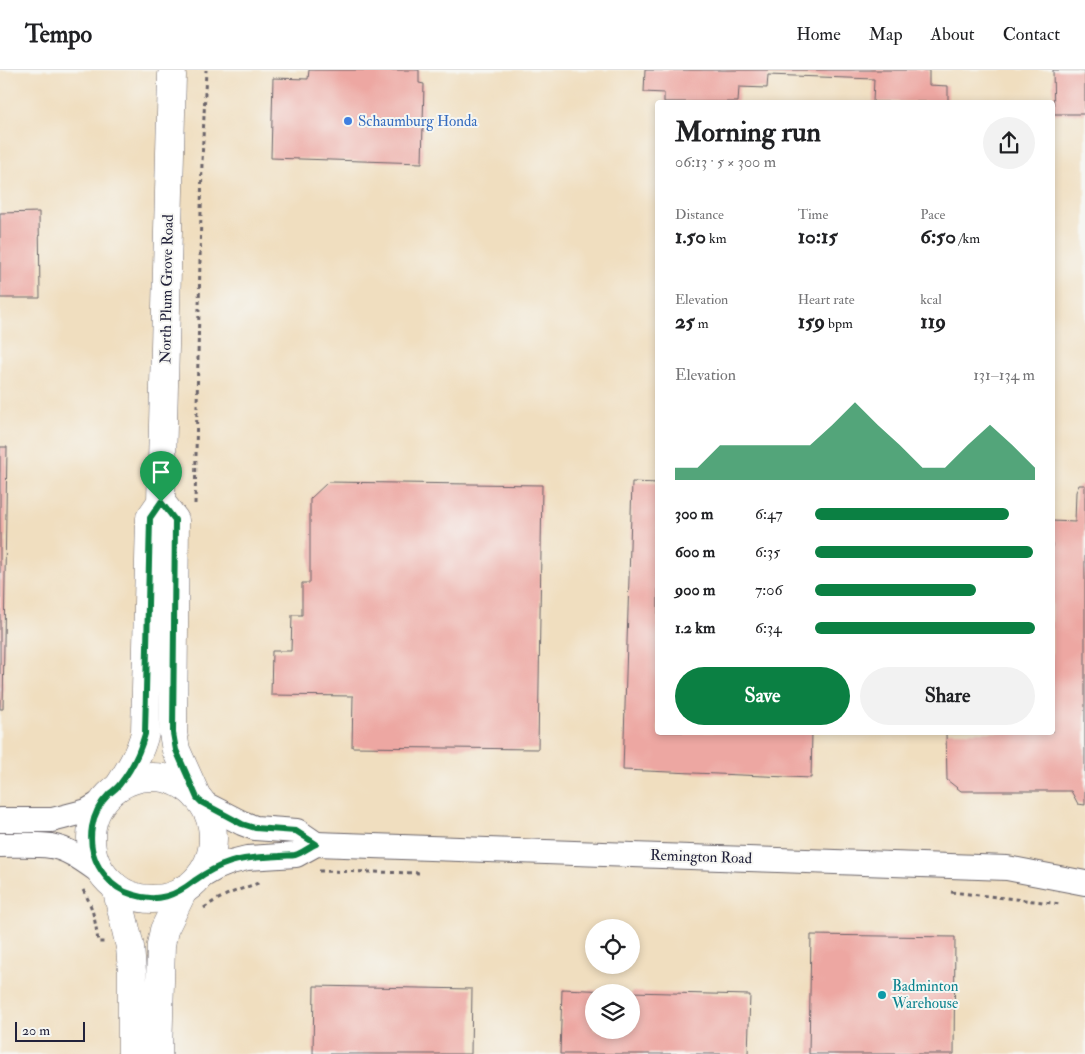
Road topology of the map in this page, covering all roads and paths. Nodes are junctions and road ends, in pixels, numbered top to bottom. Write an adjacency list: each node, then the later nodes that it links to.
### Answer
1 (206, 70): 4 (path)
2 (172, 72): 3 (street, North Plum Grove Road)
3 (161, 502): 5 (street, North Plum Grove Road); 6 (street)
4 (195, 504)
5 (110, 794): 6 (street); 7 (street); 11 (street)
6 (199, 800): 8 (street, Remington Road); 13 (street)
7 (0, 820)
8 (316, 844): 12 (street, Remington Road); 13 (street, Remington Road)
9 (0, 845): 11 (street)
10 (264, 881): 14 (path)
11 (100, 882): 13 (street); 15 (path); 16 (street)
12 (1085, 883)
13 (189, 884): 17 (street)
14 (204, 908)
15 (98, 942)
16 (132, 1054)
17 (158, 1054)

